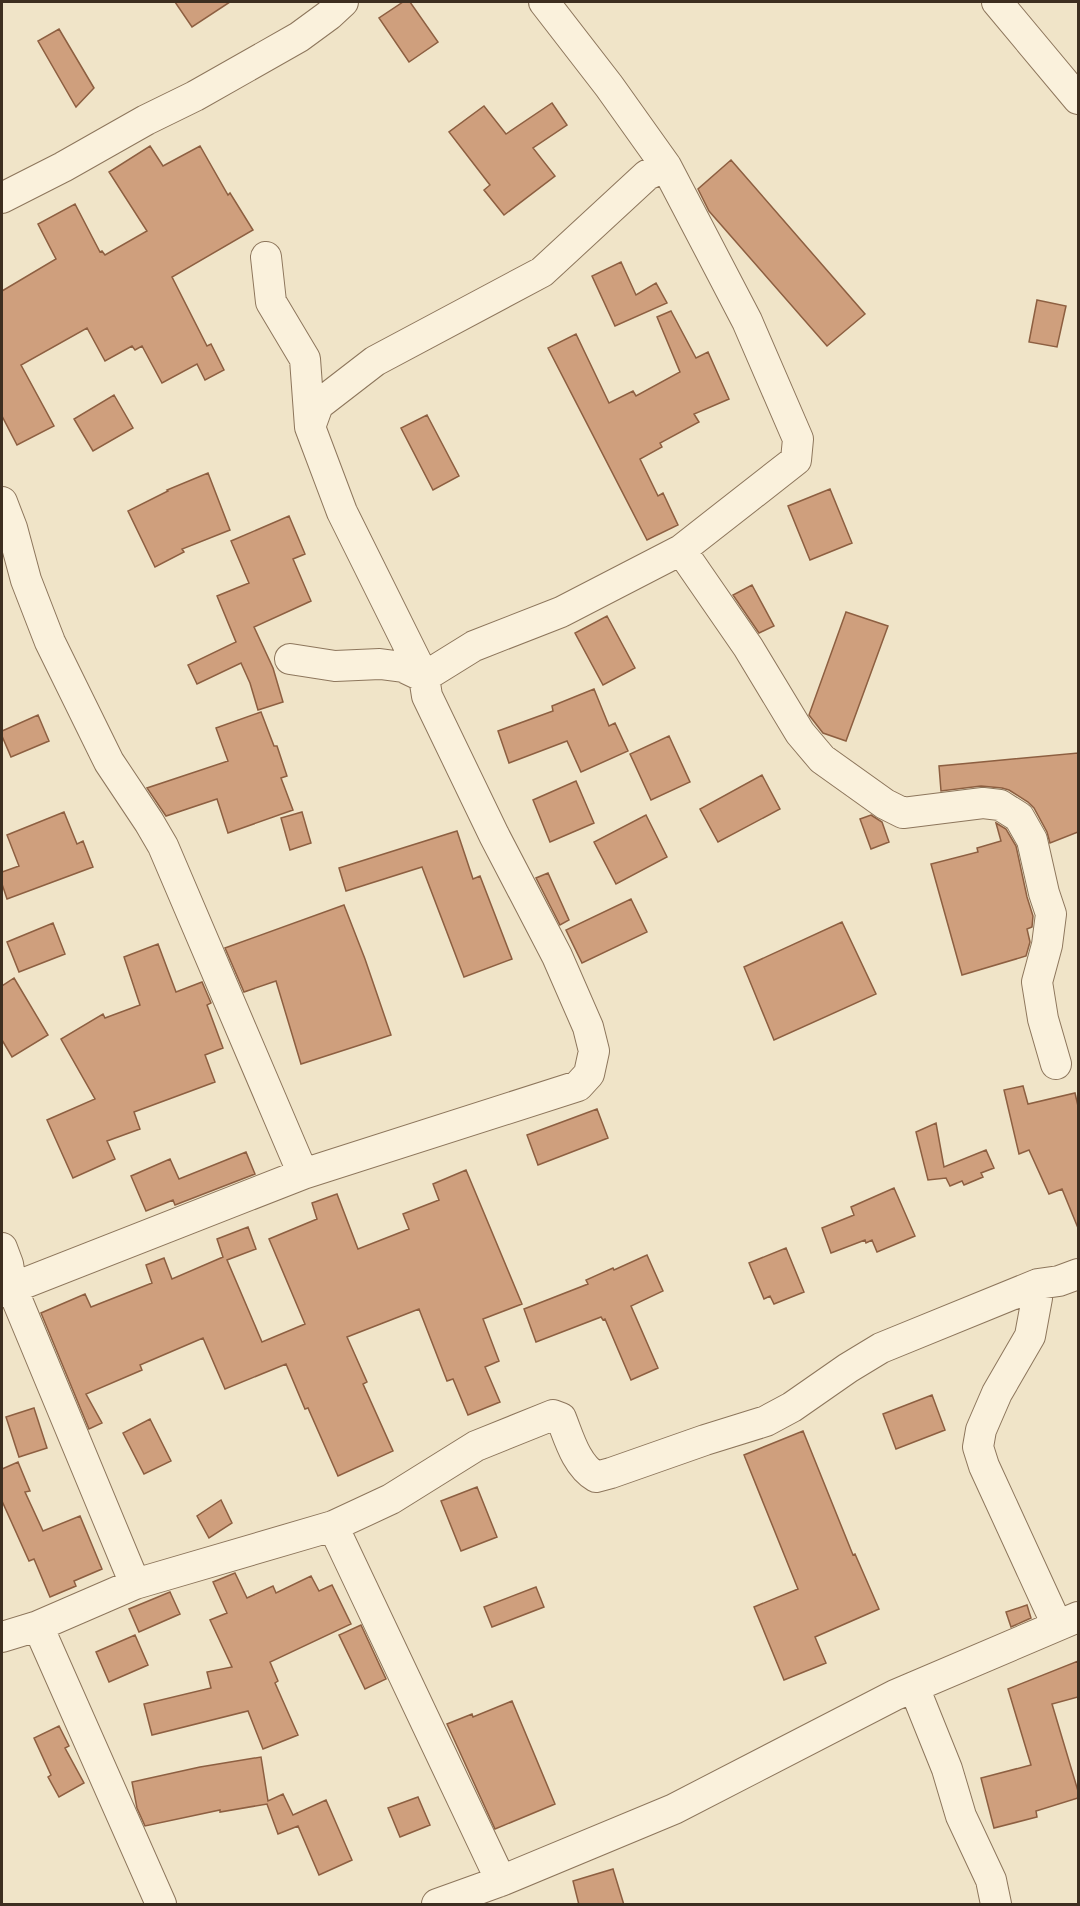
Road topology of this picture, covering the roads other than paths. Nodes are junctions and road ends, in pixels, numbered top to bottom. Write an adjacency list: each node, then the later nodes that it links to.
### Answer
1 (343, 2): 6 (street)
2 (544, 2): 5 (street)
3 (997, 2): 4 (street)
4 (1078, 99)
5 (666, 166): 8 (street); 10 (street)
6 (2, 198)
7 (266, 257): 8 (street)
8 (310, 427): 12 (street)
9 (2, 502): 14 (street)
10 (681, 550): 12 (street); 13 (street)
11 (290, 659): 12 (street)
12 (424, 677): 14 (street)
13 (1056, 1064)
14 (303, 1174): 18 (street)
15 (2, 1248): 18 (street)
16 (1078, 1274): 17 (street)
17 (1038, 1284): 19 (street); 21 (street)
18 (7, 1290): 20 (street)
19 (333, 1526): 20 (street); 25 (street)
20 (135, 1584): 22 (street)
21 (1068, 1621): 24 (street)
22 (38, 1626): 23 (street); 26 (street)
23 (2, 1637)
24 (914, 1687): 25 (street); 28 (street)
25 (501, 1881): 27 (street)
26 (161, 1905)
27 (437, 1905)
28 (996, 1905)

